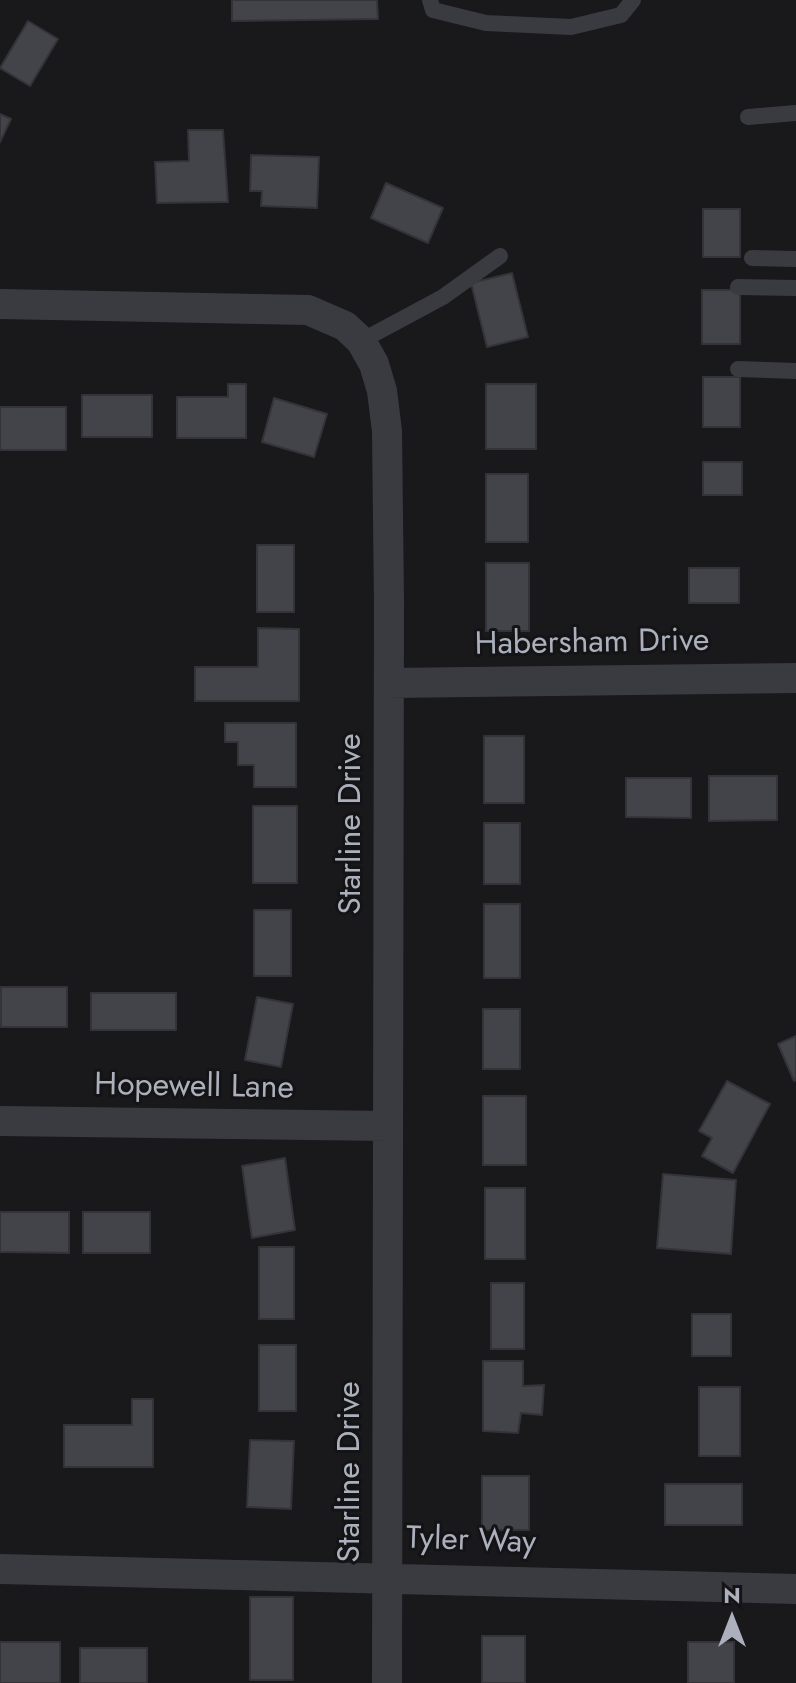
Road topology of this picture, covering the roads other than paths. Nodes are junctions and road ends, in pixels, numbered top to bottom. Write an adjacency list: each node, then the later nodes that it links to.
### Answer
1 (430, 0): 2 (lane)
2 (633, 0)
3 (796, 113): 4 (lane)
4 (748, 117)
5 (500, 256): 11 (lane)
6 (752, 258): 7 (lane)
7 (796, 259)
8 (738, 287): 9 (lane)
9 (796, 288)
10 (0, 304): 11 (street, Starline Drive)
11 (361, 341): 15 (street, Starline Drive)
12 (738, 369): 13 (lane)
13 (796, 371)
14 (796, 678): 15 (street, Habersham Drive)
15 (389, 683): 17 (street, Starline Drive)
16 (0, 1121): 17 (street, Hopewell Lane)
17 (387, 1126): 19 (street, Starline Drive)
18 (0, 1569): 19 (street, Tyler Way)
19 (387, 1576): 20 (street, Tyler Way); 21 (street, Starline Drive)
20 (796, 1589)
21 (387, 1683)

